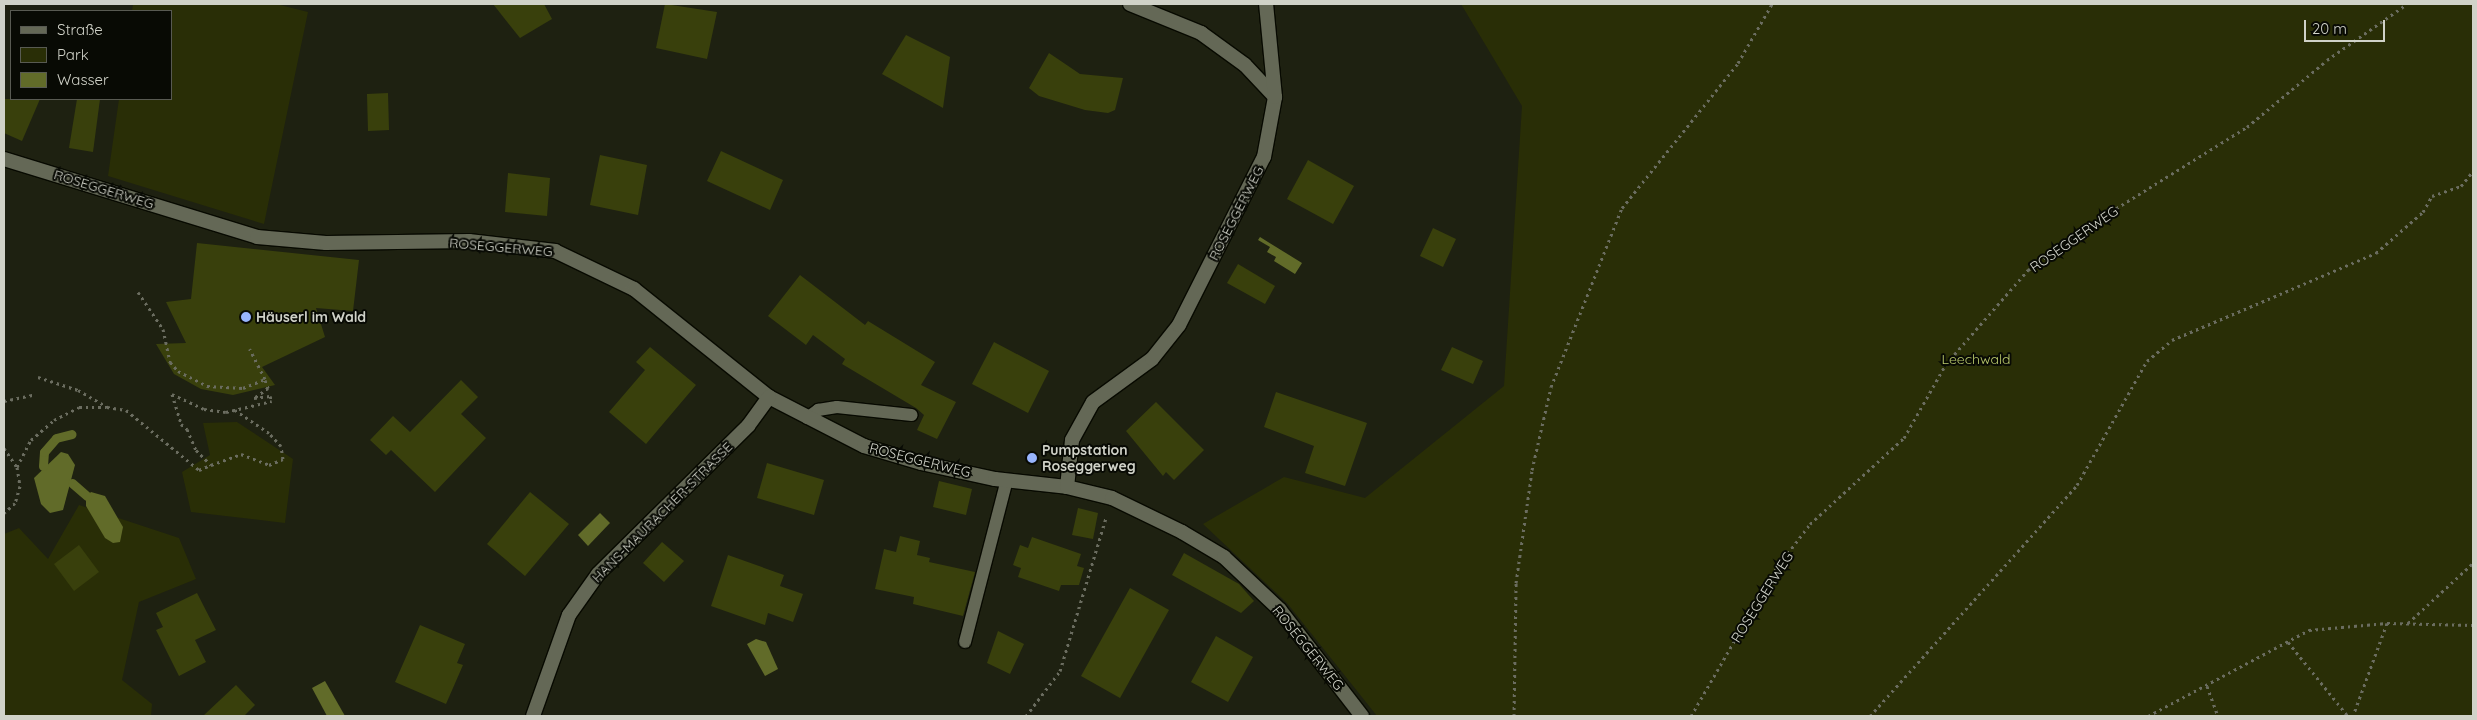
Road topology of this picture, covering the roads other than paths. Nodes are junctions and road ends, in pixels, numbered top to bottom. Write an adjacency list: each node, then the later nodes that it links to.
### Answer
1 (1130, 4): 3 (street)
2 (1266, 4): 3 (street, ROSEGGERWEG)
3 (1275, 97): 9 (street, ROSEGGERWEG)
4 (4, 159): 5 (street, ROSEGGERWEG)
5 (769, 397): 7 (street, ROSEGGERWEG); 11 (street, HANS-MAURACHER-STRASSE)
6 (912, 415): 7 (lane)
7 (807, 418): 8 (street, ROSEGGERWEG)
8 (1007, 480): 9 (street, ROSEGGERWEG); 10 (lane)
9 (1068, 487): 12 (street, ROSEGGERWEG)
10 (965, 642)
11 (533, 716)
12 (1362, 716)

